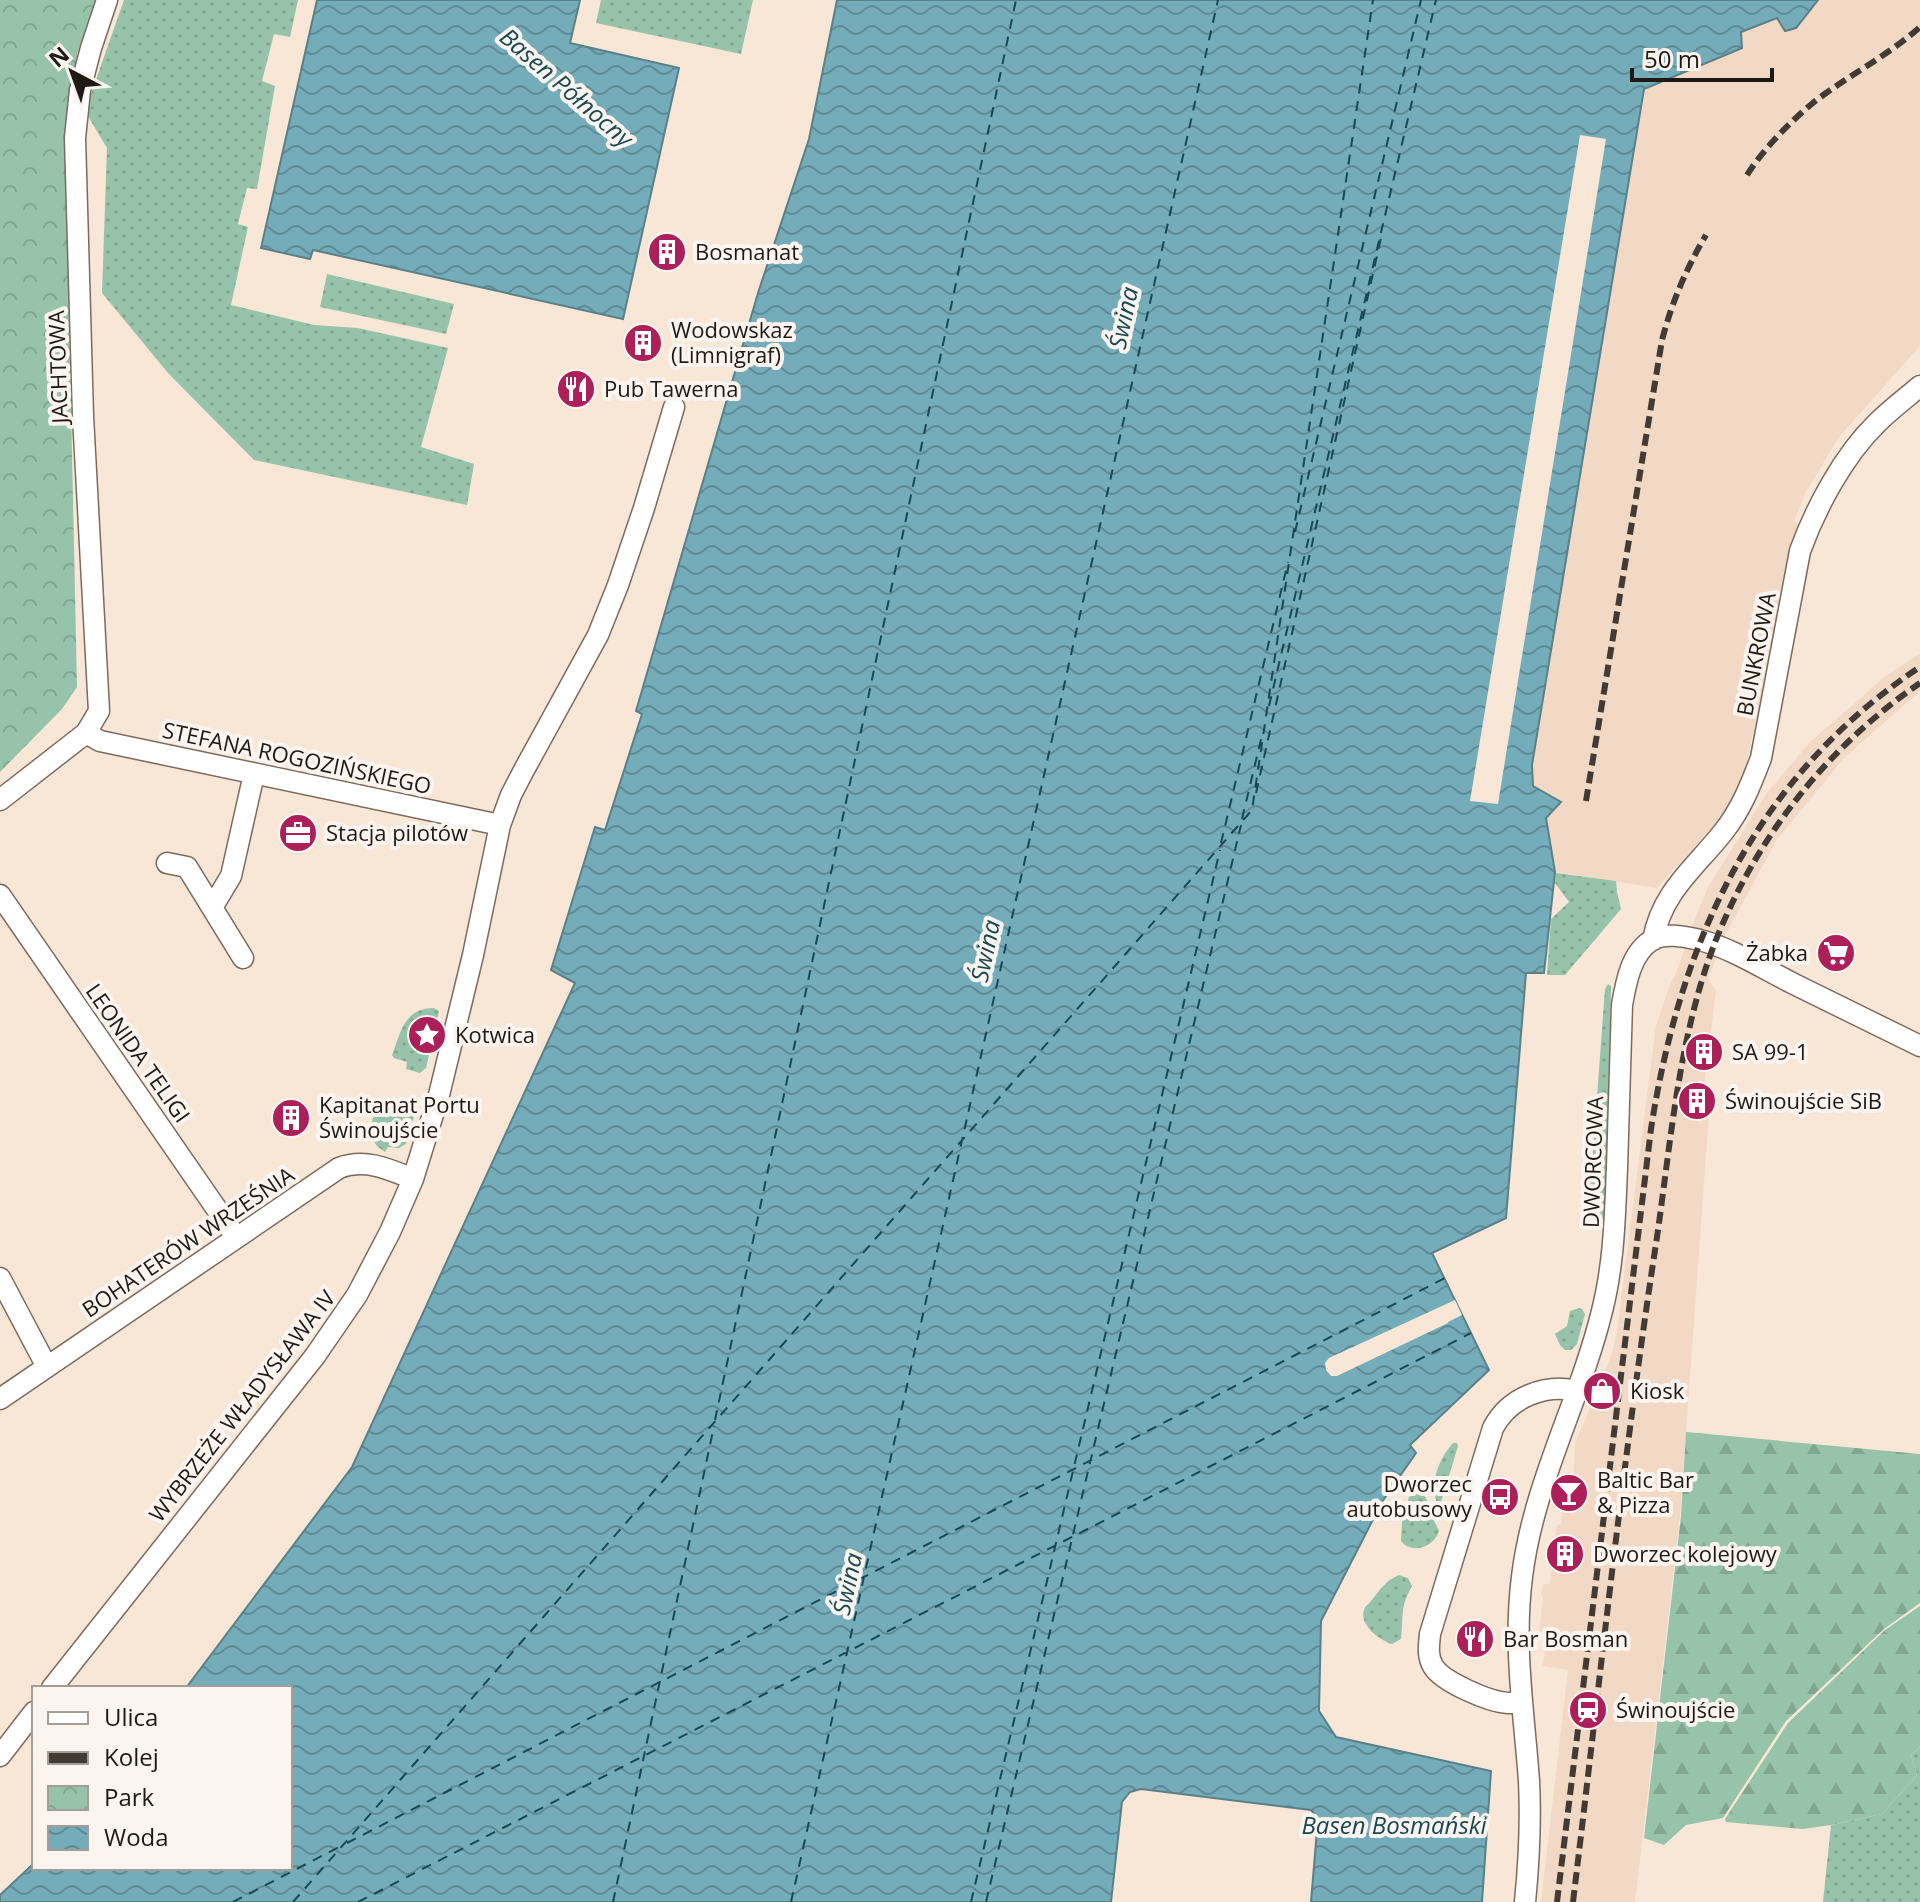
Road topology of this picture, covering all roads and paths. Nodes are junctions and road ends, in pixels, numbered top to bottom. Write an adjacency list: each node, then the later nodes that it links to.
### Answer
1 (107, 0): 4 (street, JACHTOWA)
2 (1920, 386): 11 (street, BUNKROWA)
3 (674, 407): 7 (street, WYBRZEŻE WŁADYSŁAWA IV)
4 (86, 733): 5 (street, STEFANA ROGOZIŃSKIEGO); 6 (street)
5 (254, 774): 7 (street, STEFANA ROGOZIŃSKIEGO); 10 (street)
6 (0, 800)
7 (500, 825): 14 (street, WYBRZEŻE WŁADYSŁAWA IV)
8 (167, 863): 10 (street)
9 (0, 895): 15 (street, LEONIDA TELIGI)
10 (213, 906): 12 (street)
11 (1653, 940): 13 (street); 18 (street, DWORCOWA)
12 (243, 958)
13 (1920, 1046)
14 (413, 1179): 15 (street, BOHATERÓW WRZEŚNIA); 20 (street, WYBRZEŻE WŁADYSŁAWA IV)
15 (236, 1237): 17 (street, BOHATERÓW WRZEŚNIA)
16 (0, 1278): 17 (street)
17 (47, 1367): 19 (street, BOHATERÓW WRZEŚNIA)
18 (1578, 1391): 21 (street, DWORCOWA); 21 (street)
19 (0, 1399)
20 (54, 1686)
21 (1521, 1701): 24 (street, DWORCOWA)
22 (32, 1715): 23 (street)
23 (0, 1756)
24 (1525, 1902)

